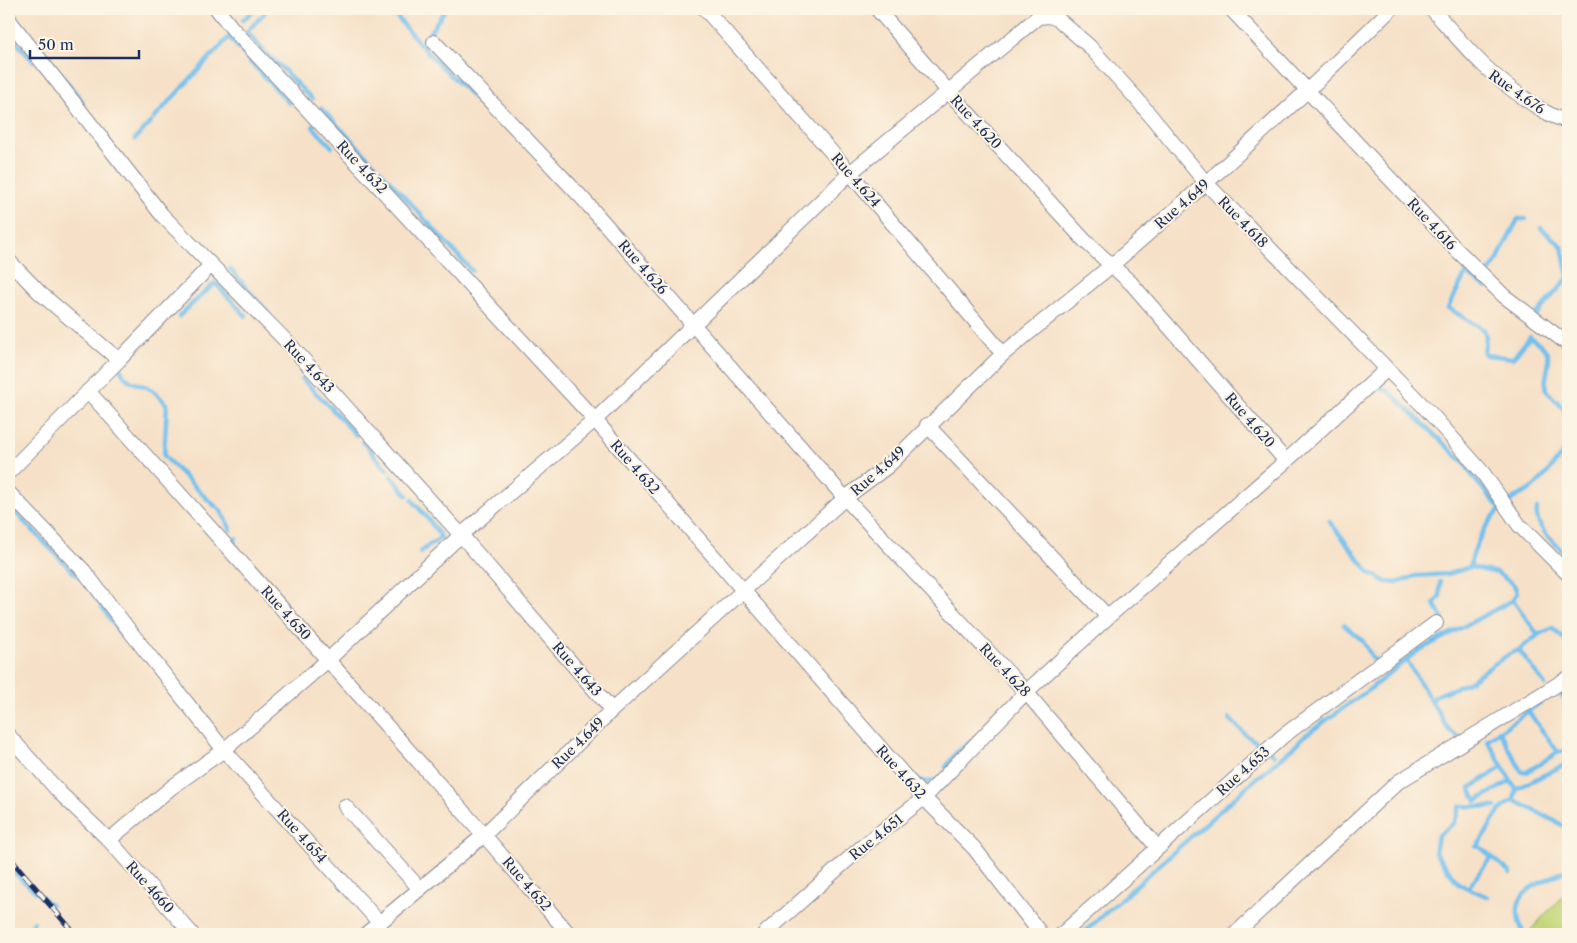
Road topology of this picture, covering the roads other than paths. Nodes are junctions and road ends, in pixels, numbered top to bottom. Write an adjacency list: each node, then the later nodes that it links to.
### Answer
1 (217, 9): 23 (street, Rue 4.632)
2 (705, 9): 12 (street, Rue 4.624)
3 (877, 9): 9 (street, Rue 4.620)
4 (1231, 9): 10 (street, Rue 4.616)
5 (1391, 9): 10 (street, Rue 4.649)
6 (1432, 9): 11 (street, Rue 4.676)
7 (9, 22): 15 (street, Rue 4.643)
8 (434, 42): 17 (street, Rue 4.626)
9 (948, 91): 12 (street, Rue 4.618); 13 (street, Rue 4.618); 16 (street, Rue 4.620)
10 (1307, 91): 13 (street, Rue 4.649); 18 (street, Rue 4.616)
11 (1568, 121)
12 (850, 173): 17 (street, Rue 4.618); 19 (street, Rue 4.624)
13 (1206, 183): 16 (street, Rue 4.649); 21 (street, Rue 4.618)
14 (9, 261): 20 (street)
15 (211, 265): 20 (street); 29 (street, Rue 4.643)
16 (1112, 265): 19 (street, Rue 4.649); 25 (street, Rue 4.620)
17 (693, 324): 23 (street, Rue 4.618); 28 (street, Rue 4.626)
18 (1568, 344)
19 (1004, 354): 24 (street, Rue 4.649)
20 (119, 360): 22 (street)
21 (1387, 369): 25 (street); 30 (street, Rue 4.618)
22 (88, 391): 26 (street); 34 (street, Rue 4.650)
23 (595, 420): 29 (street, Rue 4.618); 31 (street, Rue 4.632)
24 (927, 425): 28 (street, Rue 4.649); 32 (street)
25 (1286, 461): 32 (street)
26 (9, 472)
27 (9, 493): 39 (street, Rue 4.654)
28 (845, 498): 31 (street, Rue 4.649); 36 (street, Rue 4.628)
29 (461, 534): 34 (street, Rue 4.618); 37 (street, Rue 4.643)
30 (1568, 574)
31 (741, 590): 37 (street, Rue 4.649); 40 (street, Rue 4.632)
32 (1108, 617): 36 (street, Rue 4.651)
33 (1436, 623): 44 (street, Rue 4.653)
34 (328, 660): 39 (street, Rue 4.618); 42 (street, Rue 4.650)
35 (1568, 678): 53 (street)
36 (1026, 692): 40 (street, Rue 4.651); 44 (street, Rue 4.628)
37 (612, 710): 42 (street, Rue 4.649)
38 (9, 736): 43 (street, Rue 4660)
39 (224, 750): 43 (street, Rue 4.618); 46 (street, Rue 4.654)
40 (924, 798): 50 (street, Rue 4.651); 51 (street, Rue 4.632)
41 (345, 806): 45 (street)
42 (484, 835): 45 (street, Rue 4.649); 49 (street, Rue 4.652)
43 (109, 840): 47 (street, Rue 4660)
44 (1157, 847): 52 (street, Rue 4.653)
45 (420, 888): 46 (street, Rue 4.649)
46 (379, 922): 48 (street, Rue 4.649)
47 (192, 934)
48 (366, 934)
49 (569, 934)
50 (764, 934)
51 (1041, 934)
52 (1062, 934)
53 (1235, 934)

